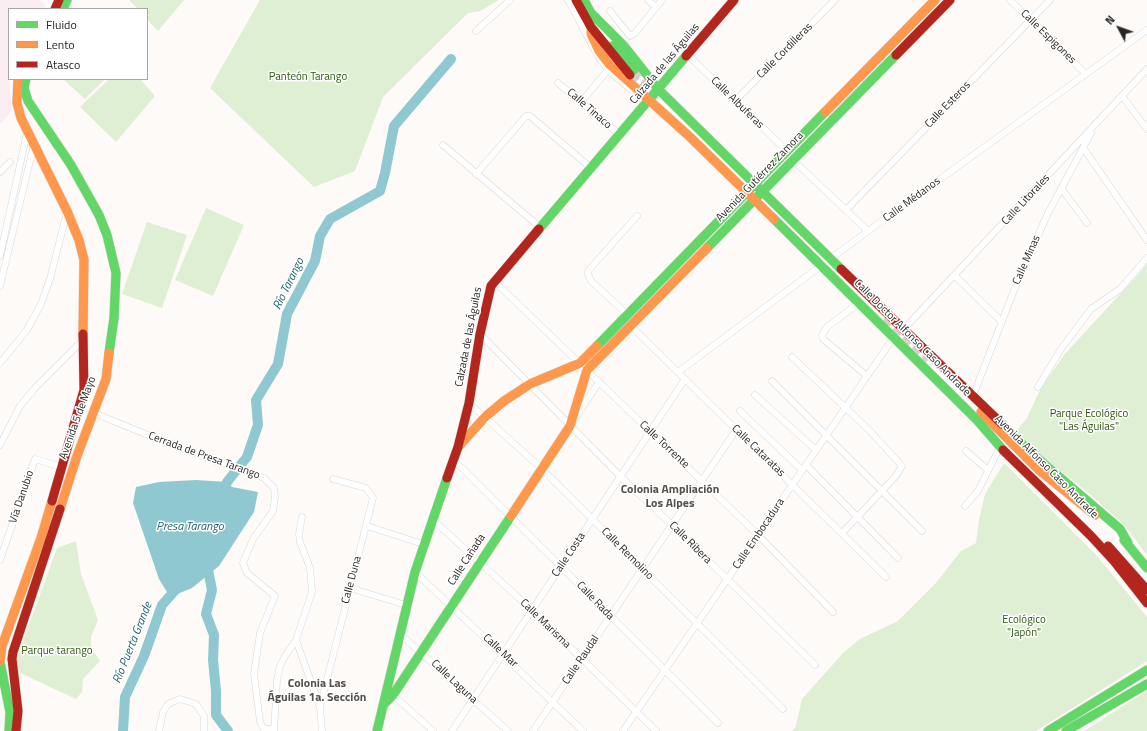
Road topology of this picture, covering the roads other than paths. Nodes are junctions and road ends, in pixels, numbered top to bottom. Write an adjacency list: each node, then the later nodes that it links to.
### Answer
1 (510, 0): 19 (street)
2 (568, 0): 22 (street)
3 (576, 0): 12 (main road)
4 (648, 0): 13 (street)
5 (662, 0): 13 (street)
6 (734, 0): 20 (main road, Calzada de las Águilas)
7 (835, 0): 29 (street, Calle Cordilleras)
8 (935, 0): 39 (main road, Avenida Gutiérrez Zamora)
9 (950, 0): 40 (main road, Avenida Gutiérrez Zamora)
10 (1010, 0): 16 (street, Calle Espigones)
11 (1050, 0): 16 (street, Calle Esteros)
12 (584, 4): 15 (main road); 17 (main road)
13 (656, 7): 14 (street)
14 (610, 11)
15 (591, 13): 17 (main road); 27 (main road, Calle Doctor Alfonso Caso Andrade)
16 (1031, 20): 23 (street, Calle Espigones); 48 (street, Calle Esteros)
17 (591, 27): 31 (main road, Calle Doctor Alfonso Caso Andrade)
18 (1147, 30): 23 (street, Calle Médanos)
19 (476, 31)
20 (688, 55): 27 (main road, Calzada de las Águilas); 29 (street, Calle Albuferas)
21 (1147, 69): 28 (street, Calle Litorales)
22 (608, 70): 30 (street); 31 (street)
23 (1086, 74): 53 (street, Calle Médanos)
24 (18, 80): 34 (main road, Avenida 5 de Mayo)
25 (558, 83): 30 (street, Calle Tinaco)
26 (25, 84): 36 (main road); 88 (main road, Avenida 5 de Mayo)
27 (659, 90): 31 (main road, Calzada de las Águilas); 46 (main road, Calle Doctor Alfonso Caso Andrade)
28 (1122, 96): 32 (street, Calle Litorales); 33 (street)
29 (735, 101): 39 (street, Calle Albuferas)
30 (581, 102): 35 (street, Calle Tinaco)
31 (648, 102): 35 (main road, Calzada de las Águilas); 47 (main road, Calle Doctor Alfonso Caso Andrade)
32 (1093, 129): 38 (street, Calle Minas); 59 (street, Calle Litorales)
33 (1147, 129)
34 (27, 133): 36 (main road, Avenida 5 de Mayo); 55 (street)
35 (620, 135): 42 (main road, Calzada de las Águilas)
36 (34, 144): 49 (main road, Avenida 5 de Mayo); 61 (street)
37 (443, 145): 44 (street)
38 (1084, 149): 45 (street, Calle Minas); 54 (street)
39 (787, 151): 46 (main road, Avenida Gutiérrez Zamora)
40 (793, 160): 46 (main road, Avenida Gutiérrez Zamora); 48 (street)
41 (10, 162): 43 (street)
42 (591, 168): 44 (street); 52 (main road, Calzada de las Águilas)
43 (0, 172)
44 (476, 174): 52 (street)
45 (1062, 188): 51 (street); 66 (street, Calle Minas)
46 (758, 189): 47 (main road, Avenida Gutiérrez Zamora); 57 (main road, Calle Doctor Alfonso Caso Andrade)
47 (751, 196): 58 (main road, Calle Doctor Alfonso Caso Andrade); 62 (main road, Avenida Gutiérrez Zamora); 63 (main road, Avenida Gutiérrez Zamora)
48 (846, 210): 53 (street)
49 (67, 211): 71 (main road, Avenida 5 de Mayo); 73 (street)
50 (637, 216): 65 (street)
51 (1087, 223)
52 (541, 228): 60 (main road, Calzada de las Águilas)
53 (868, 231): 57 (street, Calle Médanos)
54 (1147, 240)
55 (0, 256)
56 (1147, 258): 82 (street)
57 (830, 259): 58 (street, Calle Médanos); 68 (main road, Calle Doctor Alfonso Caso Andrade)
58 (822, 266): 64 (main road, Calle Doctor Alfonso Caso Andrade); 76 (street, Calle Médanos)
59 (955, 276): 66 (street); 68 (street, Calle Litorales)
60 (494, 281): 69 (main road, Calzada de las Águilas); 74 (street, Calle Torrente)
61 (0, 286)
62 (645, 296): 63 (main road); 65 (main road, Avenida Gutiérrez Zamora)
63 (653, 303): 67 (main road, Avenida Gutiérrez Zamora)
64 (859, 303): 70 (main road, Calle Doctor Alfonso Caso Andrade); 77 (street)
65 (627, 314): 74 (main road, Avenida Gutiérrez Zamora)
66 (1001, 321): 84 (street, Calle Minas)
67 (630, 325): 75 (main road, Avenida Gutiérrez Zamora); 76 (street, Calle Cataratas)
68 (903, 330): 84 (main road, Calle Doctor Alfonso Caso Andrade)
69 (480, 334): 81 (street, Calle Ribera); 85 (main road, Calzada de las Águilas)
70 (894, 336): 77 (street, Calle Embocadura); 96 (main road, Calle Doctor Alfonso Caso Andrade)
71 (83, 340): 94 (street); 100 (main road, Avenida 5 de Mayo)
72 (792, 356): 86 (street)
73 (0, 363)
74 (580, 363): 75 (street, Calle Torrente); 81 (main road)
75 (587, 370): 80 (street, Calle Torrente); 90 (main road, Calle Cañada)
76 (678, 372): 78 (street, Calle Cataratas)
77 (867, 376): 86 (street, Calle Embocadura)
78 (685, 379): 91 (street, Calle Cataratas); 92 (street, Calle Costa)
79 (772, 381): 93 (street)
80 (599, 382): 90 (street, Calle Cañada); 92 (street, Calle Torrente)
81 (530, 384): 89 (main road); 90 (street, Calle Ribera)
82 (1038, 387)
83 (755, 395): 97 (street)
84 (973, 396): 122 (main road, Calle Doctor Alfonso Caso Andrade)
85 (468, 403): 89 (street, Calle Remolino); 95 (main road, Calzada de las Águilas)
86 (845, 408): 93 (street, Calle Embocadura); 108 (street)
87 (740, 410): 102 (street)
88 (94, 413): 163 (main road, Avenida 5 de Mayo); 166 (street, Cerrada de Presa Tarango)
89 (485, 417): 95 (main road); 101 (street, Calle Remolino)
90 (570, 426): 101 (main road, Calle Cañada); 104 (street, Calle Ribera)
91 (736, 430): 106 (street, Calle Raudal); 107 (street, Calle Cataratas)
92 (649, 432): 104 (street, Calle Costa); 106 (street, Calle Torrente)
93 (826, 435): 97 (street, Calle Embocadura); 108 (street)
94 (0, 445)
95 (458, 447): 99 (main road, Calzada de las Águilas)
96 (1000, 448): 103 (street); 110 (main road, Calle Doctor Alfonso Caso Andrade)
97 (816, 450): 102 (street, Calle Embocadura)
98 (966, 450): 103 (street)
99 (454, 462): 111 (street, Calle Rada); 114 (main road, Calzada de las Águilas)
100 (62, 467): 125 (street, Vía Danubio); 147 (main road, Avenida 5 de Mayo)
101 (541, 468): 111 (main road, Calle Cañada); 115 (street, Calle Remolino)
102 (804, 468): 107 (street, Calle Embocadura); 113 (street)
103 (988, 470): 109 (street)
104 (621, 477): 115 (street, Calle Costa); 118 (street, Calle Ribera)
105 (333, 479): 117 (street, Calle Duna)
106 (703, 481): 118 (street, Calle Raudal); 121 (street, Calle Torrente)
107 (793, 484): 120 (street, Calle Cataratas); 121 (street, Calle Embocadura)
108 (881, 490): 113 (street); 119 (street)
109 (965, 506)
110 (1066, 509): 116 (main road, Calle Doctor Alfonso Caso Andrade); 122 (main road, Avenida Alfonso Caso Andrade)
111 (510, 516): 126 (main road, Calle Cañada); 127 (street, Calle Rada)
112 (302, 517): 143 (street)
113 (856, 517): 120 (street); 124 (street)
114 (432, 519): 123 (main road, Calzada de las Águilas); 126 (street, Calle Marisma)
115 (593, 519): 127 (street, Calle Costa); 129 (street, Calle Remolino)
116 (1081, 522): 134 (main road, Avenida Alfonso Caso Andrade); 135 (main road, Calle Doctor Alfonso Caso Andrade)
117 (367, 526): 123 (street); 133 (street, Calle Duna)
118 (673, 526): 129 (street, Calle Raudal); 132 (street, Calle Ribera)
119 (922, 531)
120 (842, 533): 131 (street, Calle Cataratas)
121 (758, 535): 132 (street, Calle Embocadura); 139 (street, Calle Torrente)
122 (1128, 543): 128 (main road, Avenida Alfonso Caso Andrade)
123 (423, 544): 130 (main road, Calzada de las Águilas)
124 (898, 558)
125 (0, 560)
126 (480, 562): 137 (main road, Calle Cañada); 138 (street, Calle Marisma)
127 (561, 566): 138 (street, Calle Costa); 140 (street, Calle Rada)
128 (1147, 568)
129 (643, 570): 140 (street, Calle Raudal); 141 (street, Calle Remolino)
130 (415, 572): 136 (main road, Calzada de las Águilas); 137 (street, Calle Mar)
131 (886, 577)
132 (727, 580): 141 (street, Calle Embocadura); 148 (street, Calle Ribera)
133 (350, 588): 136 (street); 158 (street, Calle Duna)
134 (1147, 590)
135 (1147, 603)
136 (406, 605): 142 (main road, Calzada de las Águilas)
137 (452, 606): 144 (main road, Calle Cañada); 145 (street, Calle Mar)
138 (532, 610): 145 (street, Calle Costa); 146 (street, Calle Marisma)
139 (833, 612)
140 (611, 617): 146 (street, Calle Raudal); 149 (street, Calle Rada)
141 (697, 624): 149 (street, Calle Embocadura); 159 (street, Calle Remolino)
142 (400, 634): 144 (street, Calle Laguna); 156 (main road, Calzada de las Águilas)
143 (296, 640): 158 (street); 166 (street)
144 (422, 652): 152 (main road, Calle Cañada); 154 (street, Calle Laguna)
145 (504, 654): 154 (street, Calle Costa); 155 (street, Calle Mar)
146 (582, 659): 155 (street, Calle Raudal); 160 (street, Calle Marisma)
147 (0, 661): 162 (main road, Avenida 5 de Mayo)
148 (815, 665)
149 (665, 670): 160 (street, Calle Embocadura); 161 (street, Calle Rada)
150 (1147, 670): 153 (main road)
151 (1145, 684): 157 (main road)
152 (393, 694): 156 (main road, Calle Cañada); 169 (street)
153 (1103, 697): 157 (main road); 176 (main road)
154 (474, 700): 170 (street, Calle Costa); 171 (street, Calle Laguna)
155 (553, 702): 172 (street, Calle Raudal); 173 (street, Calle Mar)
156 (383, 705): 168 (main road, Calzada de las Águilas)
157 (1108, 706): 177 (main road)
158 (320, 707): 167 (street)
159 (783, 709)
160 (636, 712): 174 (street, Calle Embocadura); 175 (street, Calle Marisma)
161 (718, 723)
162 (8, 731)
163 (16, 731)
164 (159, 731): 165 (street)
165 (204, 731)
166 (274, 731)
167 (322, 731)
168 (377, 731)
169 (433, 731)
170 (452, 731)
171 (508, 731)
172 (533, 731)
173 (583, 731)
174 (623, 731)
175 (656, 731)
176 (1048, 731)
177 (1066, 731)

